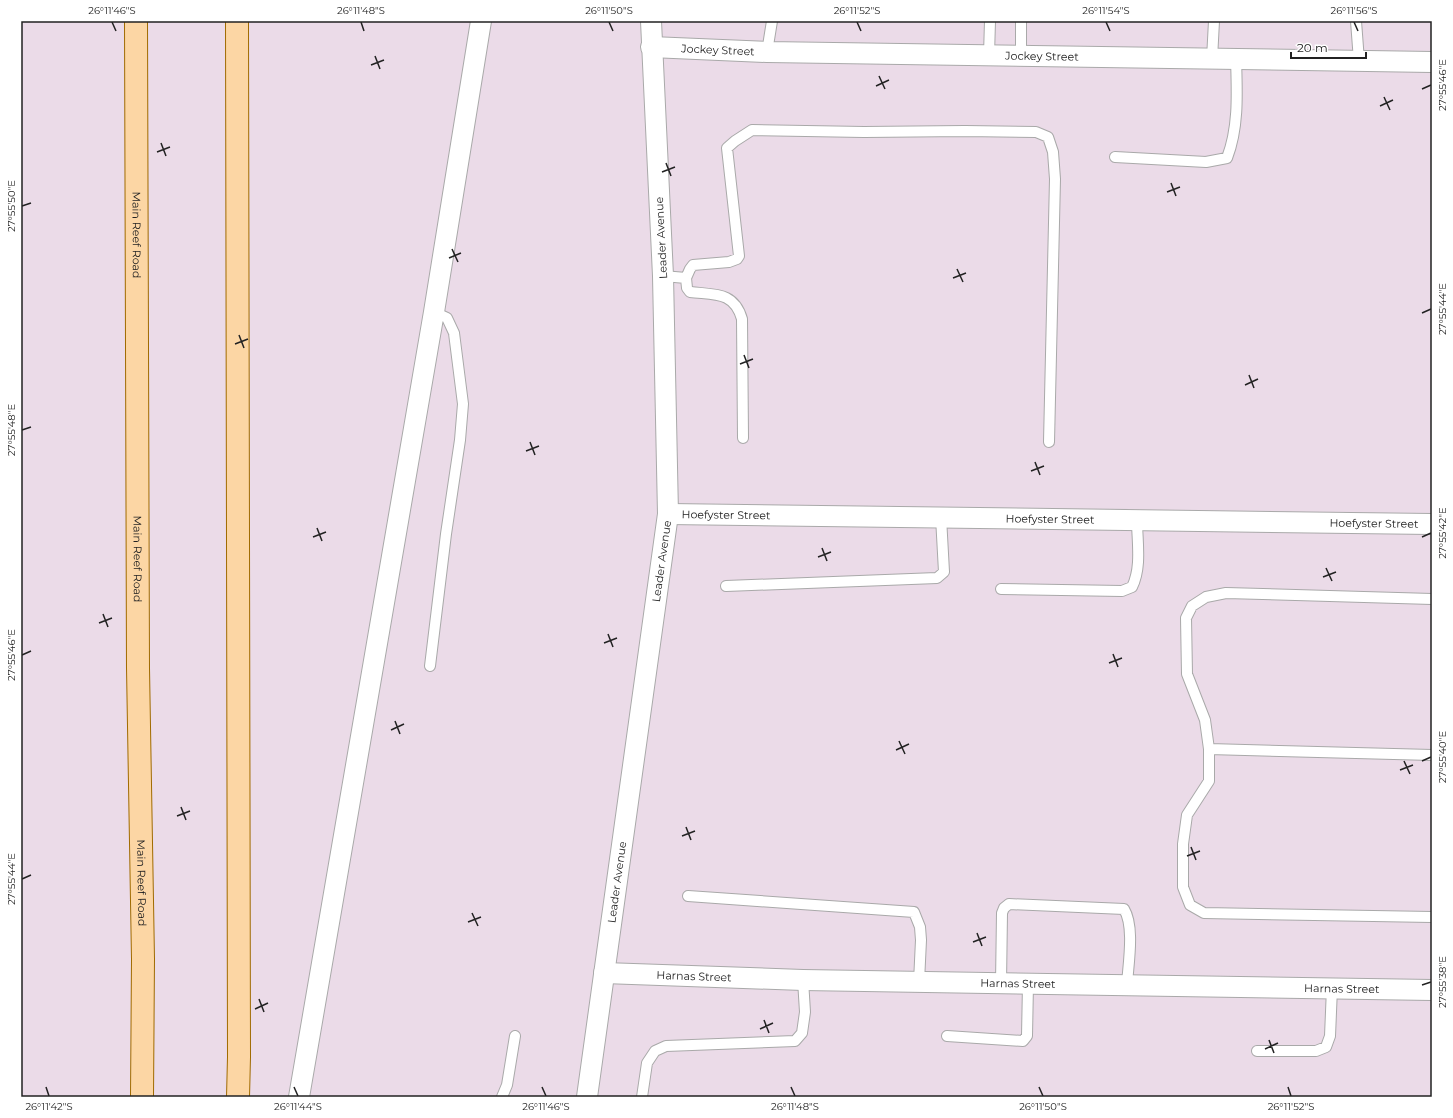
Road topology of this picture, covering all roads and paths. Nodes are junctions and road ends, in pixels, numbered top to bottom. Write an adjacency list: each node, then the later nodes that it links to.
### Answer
1 (136, 21): 47 (main road, Main Reef Road)
2 (237, 21): 48 (main road)
3 (480, 21): 21 (street)
4 (650, 21): 10 (street, Leader Avenue)
5 (772, 21): 11 (lane)
6 (990, 21): 12 (lane)
7 (1021, 21): 13 (lane)
8 (1214, 21): 14 (lane)
9 (1356, 21): 16 (lane)
10 (651, 47): 11 (street, Jockey Street); 19 (street, Leader Avenue)
11 (767, 52): 12 (street, Jockey Street)
12 (989, 55): 13 (street, Jockey Street)
13 (1021, 56): 14 (street, Jockey Street)
14 (1212, 59): 15 (street, Jockey Street)
15 (1236, 59): 16 (street, Jockey Street); 18 (lane)
16 (1359, 61): 17 (street, Jockey Street)
17 (1432, 62)
18 (1115, 157)
19 (663, 276): 20 (lane); 24 (street, Leader Avenue)
20 (686, 278): 22 (lane); 23 (lane)
21 (434, 312): 31 (lane); 49 (street)
22 (743, 438)
23 (1049, 442)
24 (668, 514): 25 (street, Hoefyster Street); 36 (street, Leader Avenue)
25 (941, 518): 26 (street, Hoefyster Street); 28 (lane)
26 (1137, 520): 27 (street, Hoefyster Street); 29 (lane)
27 (1432, 524)
28 (726, 586)
29 (1001, 589)
30 (1432, 599): 32 (lane)
31 (430, 666)
32 (1209, 749): 33 (lane); 35 (lane)
33 (1432, 755)
34 (688, 896): 38 (lane)
35 (1432, 917)
36 (604, 973): 37 (street, Harnas Street); 51 (street, Leader Avenue)
37 (803, 980): 38 (street, Harnas Street); 52 (lane)
38 (919, 982): 39 (street, Harnas Street)
39 (1001, 983): 40 (street, Harnas Street); 41 (lane)
40 (1028, 984): 41 (street, Harnas Street); 45 (lane)
41 (1127, 985): 42 (street, Harnas Street)
42 (1332, 988): 43 (street, Harnas Street); 46 (lane)
43 (1432, 990)
44 (515, 1036): 50 (lane)
45 (947, 1036)
46 (1257, 1051)
47 (142, 1097)
48 (238, 1097)
49 (301, 1097)
50 (502, 1097)
51 (587, 1097)
52 (642, 1097)

